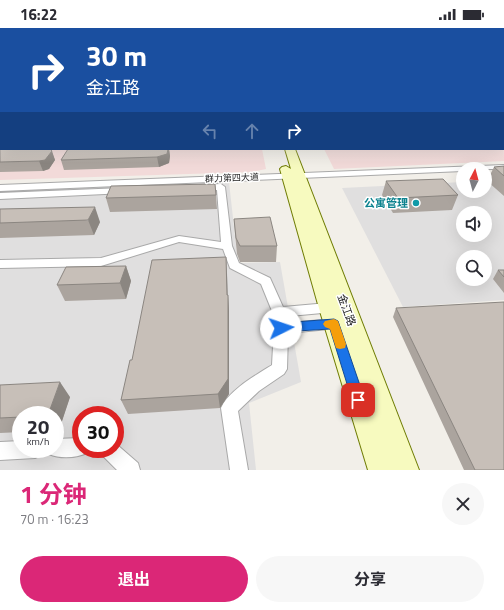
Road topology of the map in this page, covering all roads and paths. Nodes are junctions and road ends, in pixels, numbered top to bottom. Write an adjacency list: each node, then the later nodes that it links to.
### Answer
1 (280, 150): 6 (street, 金江路)
2 (290, 150): 6 (street, 金江路)
3 (504, 167): 4 (street, 群力第四大道)
4 (492, 168)
5 (456, 169): 6 (street, 群力第四大道)
6 (293, 176): 7 (street, 群力第四大道); 11 (street, 金江路); 18 (street, 金江路)
7 (0, 188)
8 (0, 196): 9 (street)
9 (227, 246): 10 (street); 11 (street)
10 (0, 264)
11 (331, 316): 16 (street); 17 (street, 金江路)
12 (12, 450): 13 (street)
13 (0, 451)
14 (118, 458): 15 (street)
15 (131, 470)
16 (239, 470)
17 (381, 470)
18 (406, 470)

